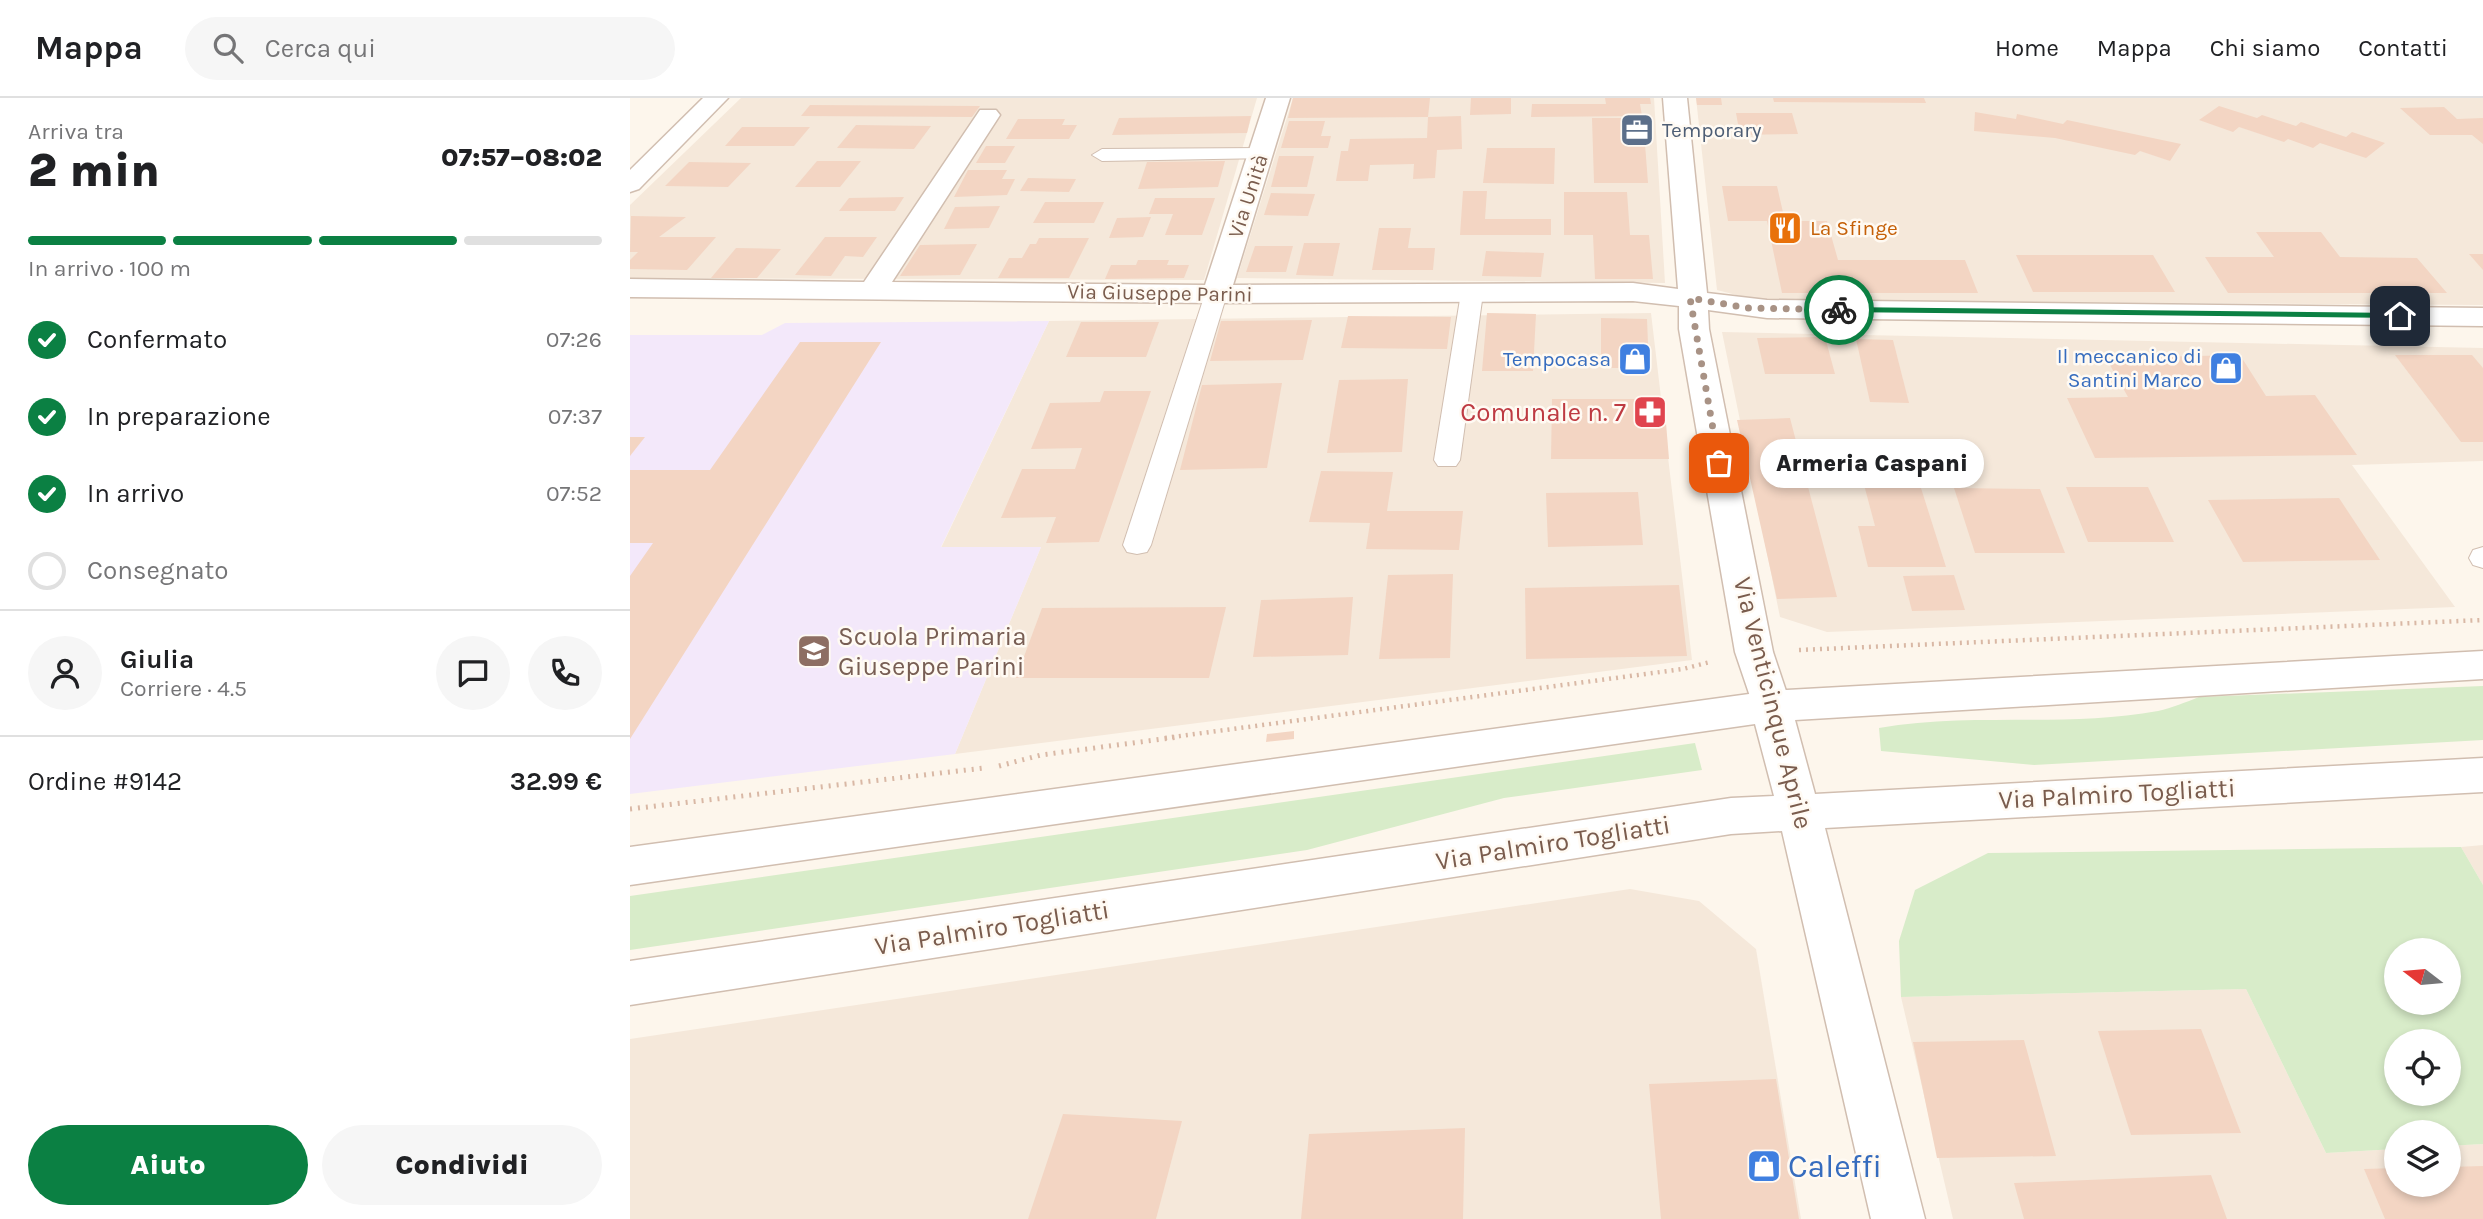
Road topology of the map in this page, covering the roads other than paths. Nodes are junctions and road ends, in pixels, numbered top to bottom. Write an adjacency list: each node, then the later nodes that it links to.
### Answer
1 (716, 98): 7 (street)
2 (1278, 98): 5 (street, Via Unità)
3 (1675, 98): 12 (street, Via Venticinque Aprile)
4 (988, 115): 9 (street)
5 (1262, 154): 6 (lane); 11 (street, Via Unità)
6 (1102, 155)
7 (630, 184)
8 (630, 288): 9 (street, Via Giuseppe Parini)
9 (873, 290): 11 (street, Via Giuseppe Parini)
10 (1472, 293): 11 (street, Via Giuseppe Parini); 12 (street, Via Giuseppe Parini); 14 (lane)
11 (1216, 294): 15 (lane)
12 (1690, 298): 13 (street, Via Giuseppe Parini); 17 (street, Via Venticinque Aprile)
13 (2483, 317)
14 (1447, 460)
15 (1137, 545)
16 (2483, 665): 17 (street)
17 (1771, 706): 19 (street, Via Venticinque Aprile); 20 (street)
18 (2483, 775): 19 (street, Via Palmiro Togliatti)
19 (1800, 811): 21 (street, Via Palmiro Togliatti); 22 (street, Via Venticinque Aprile)
20 (630, 866)
21 (630, 983)
22 (1898, 1219)

